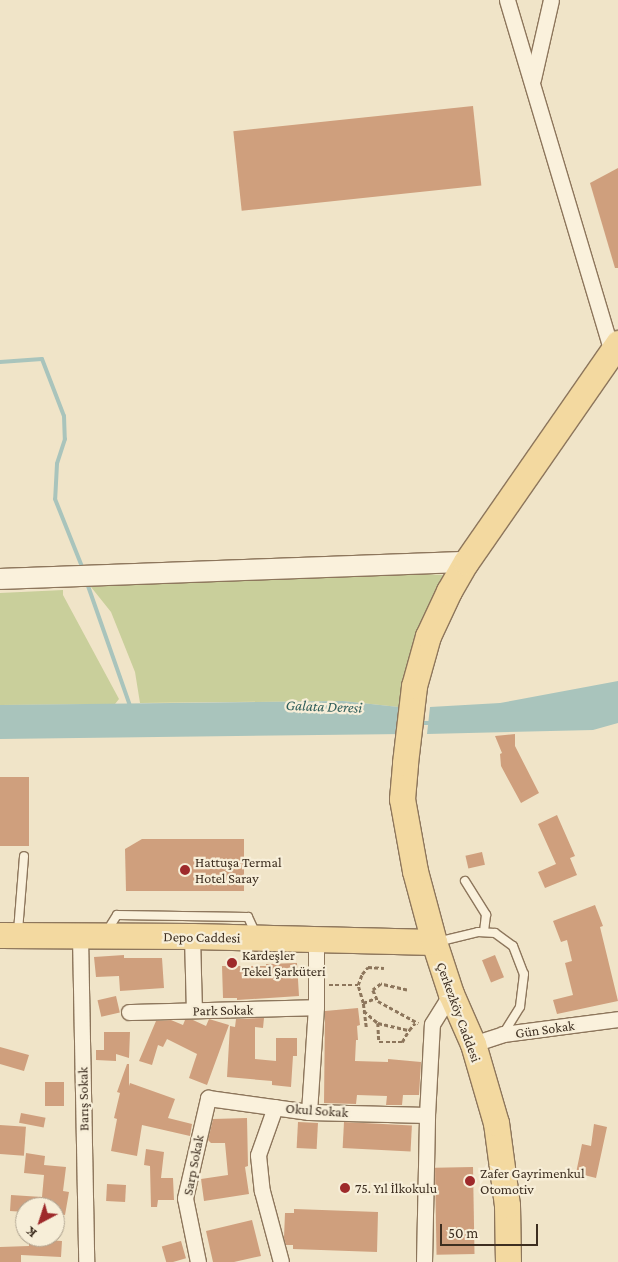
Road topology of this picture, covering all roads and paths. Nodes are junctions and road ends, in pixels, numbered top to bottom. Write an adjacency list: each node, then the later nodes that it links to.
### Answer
1 (507, 0): 3 (street)
2 (551, 0): 3 (street)
3 (532, 80): 4 (street)
4 (610, 358): 5 (main road, Çerkezköy Caddesi)
5 (466, 562): 6 (street); 16 (main road, Çerkezköy Caddesi)
6 (0, 578)
7 (24, 856): 10 (lane)
8 (465, 881): 9 (lane)
9 (484, 932): 16 (lane); 34 (lane)
10 (9, 935): 11 (main road, Depo Caddesi)
11 (80, 936): 12 (main road, Depo Caddesi); 40 (street, Barış Sokak)
12 (104, 936): 13 (main road, Depo Caddesi); 14 (lane)
13 (192, 936): 14 (main road, Depo Caddesi); 25 (street)
14 (258, 938): 15 (main road, Depo Caddesi)
15 (316, 939): 16 (main road, Depo Caddesi); 19 (street)
16 (434, 942): 21 (main road, Çerkezköy Caddesi)
17 (384, 968): 18 (path)
18 (358, 985): 19 (path); 23 (path)
19 (316, 988): 24 (street)
20 (407, 990): 22 (path)
21 (452, 994): 31 (street); 35 (main road, Çerkezköy Caddesi)
22 (376, 998): 23 (path); 30 (path)
23 (363, 1003): 26 (path)
24 (316, 1008): 25 (street, Park Sokak); 38 (street)
25 (194, 1010): 27 (street, Park Sokak)
26 (364, 1011): 29 (path); 32 (path)
27 (129, 1012)
28 (618, 1019): 34 (street, Gün Sokak)
29 (378, 1023): 33 (path); 33 (path)
30 (414, 1023): 31 (path); 33 (path)
31 (432, 1024): 39 (street)
32 (366, 1027)
33 (409, 1030)
34 (503, 1034): 35 (street, Gün Sokak)
35 (473, 1044): 44 (main road, Çerkezköy Caddesi)
36 (208, 1098): 37 (street, Okul Sokak); 41 (street, Sarp Sokak)
37 (275, 1107): 38 (street, Okul Sokak); 42 (street)
38 (309, 1112): 39 (street, Okul Sokak)
39 (427, 1115): 43 (street)
40 (86, 1262)
41 (198, 1262)
42 (281, 1262)
43 (424, 1262)
44 (508, 1262)

